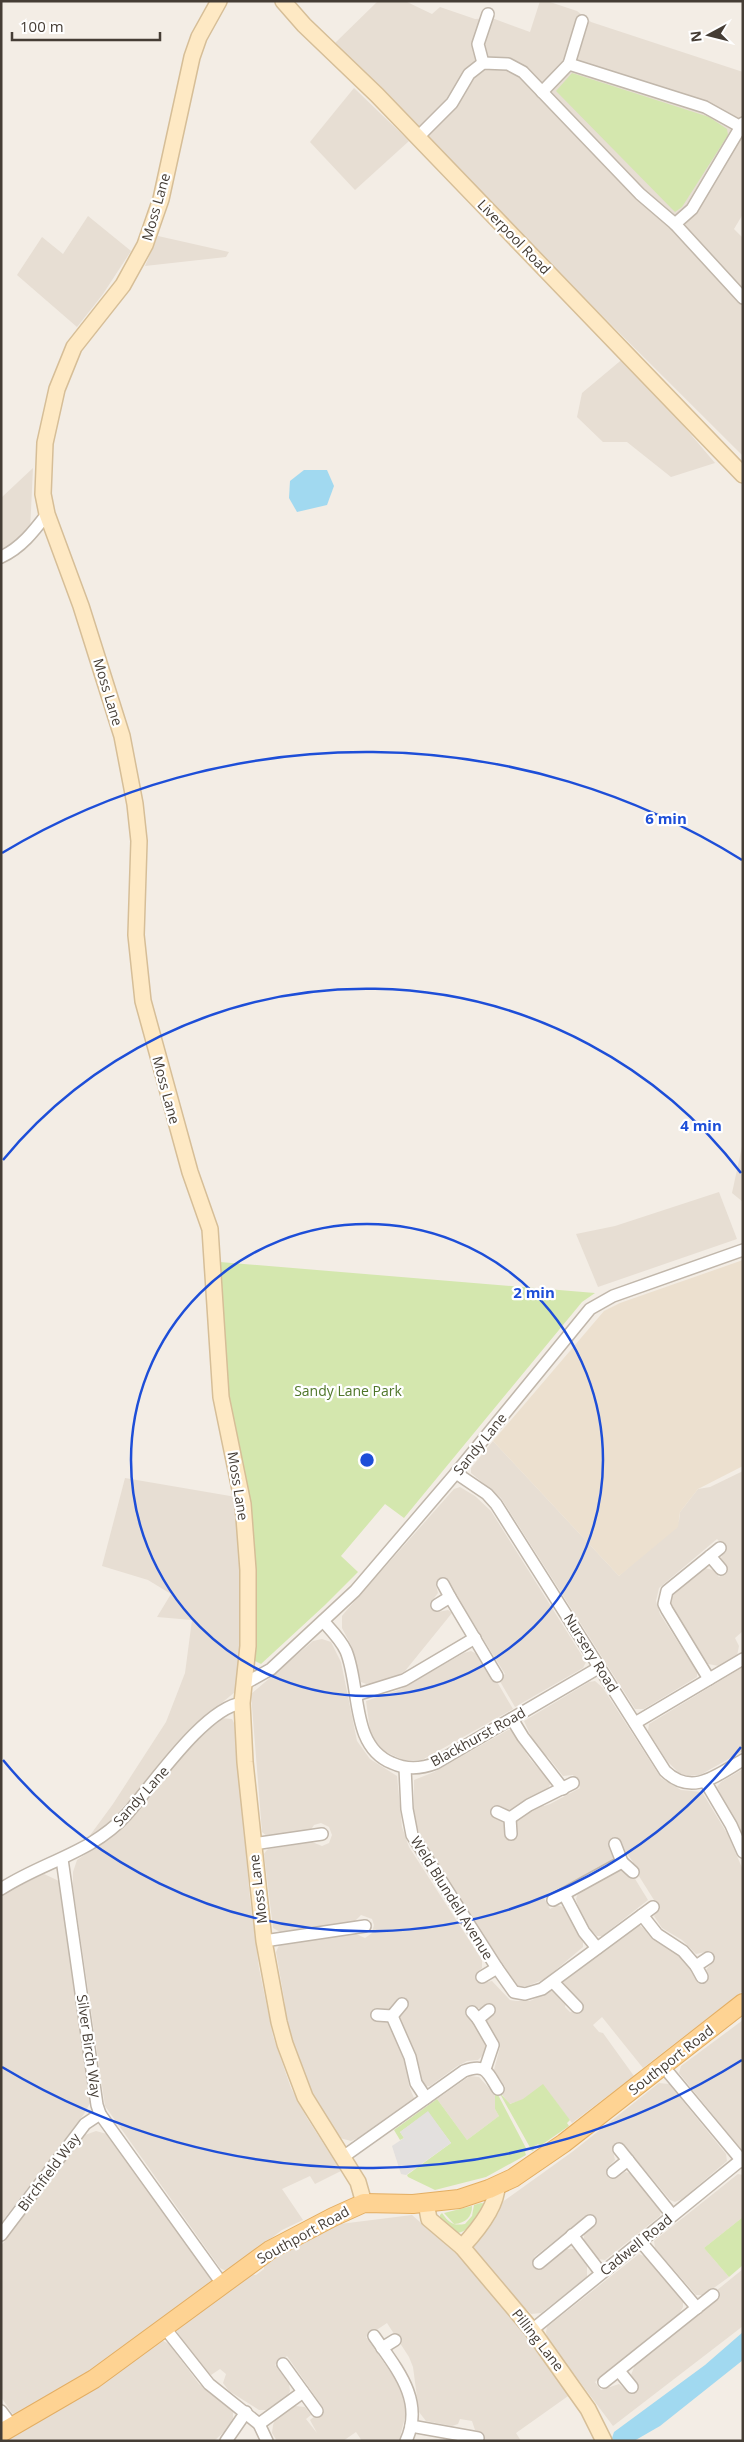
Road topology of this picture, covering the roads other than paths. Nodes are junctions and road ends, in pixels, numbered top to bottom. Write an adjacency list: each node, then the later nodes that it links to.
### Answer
1 (219, 1): 13 (street, Moss Lane)
2 (283, 1): 9 (street, Liverpool Road)
3 (488, 14): 5 (street)
4 (582, 21): 6 (street)
5 (483, 63): 7 (street); 9 (street)
6 (569, 64): 7 (street); 8 (street)
7 (542, 92): 10 (street)
8 (742, 125): 10 (street)
9 (418, 137): 12 (street, Liverpool Road)
10 (675, 224): 11 (street)
11 (741, 292)
12 (743, 475)
13 (47, 514): 14 (street); 29 (street, Moss Lane)
14 (1, 557)
15 (743, 1250): 16 (street, Sandy Lane)
16 (456, 1473): 23 (street, Sandy Lane); 26 (street, Nursery Road)
17 (720, 1548): 18 (street)
18 (710, 1556): 19 (street); 28 (street)
19 (721, 1569)
20 (443, 1584): 21 (street)
21 (450, 1597): 22 (street); 24 (street)
22 (437, 1605)
23 (323, 1621): 29 (street, Sandy Lane); 30 (street)
24 (475, 1638): 27 (street); 30 (street)
25 (743, 1659): 28 (street)
26 (600, 1667): 32 (street, Blackhurst Road); 33 (street, Nursery Road)
27 (497, 1676)
28 (708, 1679): 33 (street)
29 (244, 1684): 31 (street, Moss Lane)
30 (356, 1695): 35 (street)
31 (242, 1704): 41 (street, Moss Lane); 44 (street, Sandy Lane)
32 (512, 1718): 35 (street, Blackhurst Road); 38 (street)
33 (635, 1723): 36 (street, Nursery Road)
34 (743, 1760): 36 (street, Nursery Road)
35 (406, 1768): 57 (street, Weld Blundell Avenue)
36 (706, 1781): 43 (street)
37 (497, 1812): 38 (street)
38 (510, 1818): 40 (street)
39 (322, 1834): 41 (street)
40 (511, 1834)
41 (252, 1844): 53 (street, Moss Lane)
42 (616, 1844): 45 (street)
43 (743, 1852)
44 (62, 1859): 47 (street, Sandy Lane); 71 (street, Silver Birch Way)
45 (622, 1862): 46 (street); 48 (street)
46 (633, 1872)
47 (1, 1889)
48 (564, 1894): 49 (street); 54 (street)
49 (553, 1900)
50 (652, 1907): 51 (street, Weld Blundell Avenue)
51 (642, 1915): 54 (street, Weld Blundell Avenue); 56 (street)
52 (364, 1926): 53 (street)
53 (264, 1941): 73 (street, Moss Lane)
54 (597, 1948): 60 (street, Weld Blundell Avenue)
55 (708, 1958): 56 (street)
56 (696, 1966): 59 (street)
57 (497, 1968): 58 (street, Weld Blundell Avenue); 60 (street, Weld Blundell Avenue)
58 (482, 1977)
59 (702, 1977)
60 (553, 1982): 63 (street)
61 (743, 2003): 67 (main road, Southport Road)
62 (402, 2004): 66 (street)
63 (577, 2008)
64 (489, 2010): 68 (street)
65 (377, 2015): 66 (street)
66 (392, 2016): 70 (street)
67 (663, 2066): 75 (street); 77 (main road, Southport Road)
68 (485, 2069): 69 (street); 70 (street)
69 (498, 2089)
70 (426, 2098): 73 (street)
71 (100, 2114): 82 (street, Birchfield Way); 88 (street, Silver Birch Way)
72 (619, 2149): 74 (street)
73 (343, 2157): 78 (street, Moss Lane)
74 (628, 2160): 76 (street); 80 (street)
75 (742, 2161): 80 (street, Cadwell Road)
76 (612, 2172)
77 (497, 2186): 79 (main road, Southport Road); 85 (street)
78 (364, 2203): 79 (main road, Southport Road); 88 (main road, Southport Road)
79 (426, 2203): 85 (street, Pilling Lane)
80 (672, 2214): 84 (street, Cadwell Road)
81 (590, 2220): 83 (street)
82 (1, 2235)
83 (572, 2235): 86 (street); 87 (street)
84 (641, 2242): 87 (street, Cadwell Road); 90 (street)
85 (462, 2247): 92 (street, Pilling Lane)
86 (538, 2263)
87 (600, 2273): 92 (street, Cadwell Road)
88 (223, 2285): 91 (main road, Southport Road)
89 (713, 2295): 90 (street)
90 (697, 2308): 97 (street)
91 (164, 2327): 102 (street); 103 (main road, Southport Road)
92 (532, 2330): 108 (street, Pilling Lane)
93 (374, 2336): 95 (street)
94 (395, 2340): 95 (street)
95 (382, 2348): 106 (street)
96 (283, 2364): 100 (street)
97 (620, 2371): 98 (street); 99 (street)
98 (604, 2382)
99 (632, 2387)
100 (304, 2392): 101 (street); 104 (street)
101 (317, 2411)
102 (246, 2412): 104 (street); 110 (street)
103 (3, 2421)
104 (259, 2424): 111 (street)
105 (466, 2424): 107 (street)
106 (411, 2426): 107 (street); 112 (street)
107 (464, 2436): 109 (street)
108 (602, 2436)
109 (478, 2438)
110 (226, 2441)
111 (267, 2441)
112 (406, 2441)

